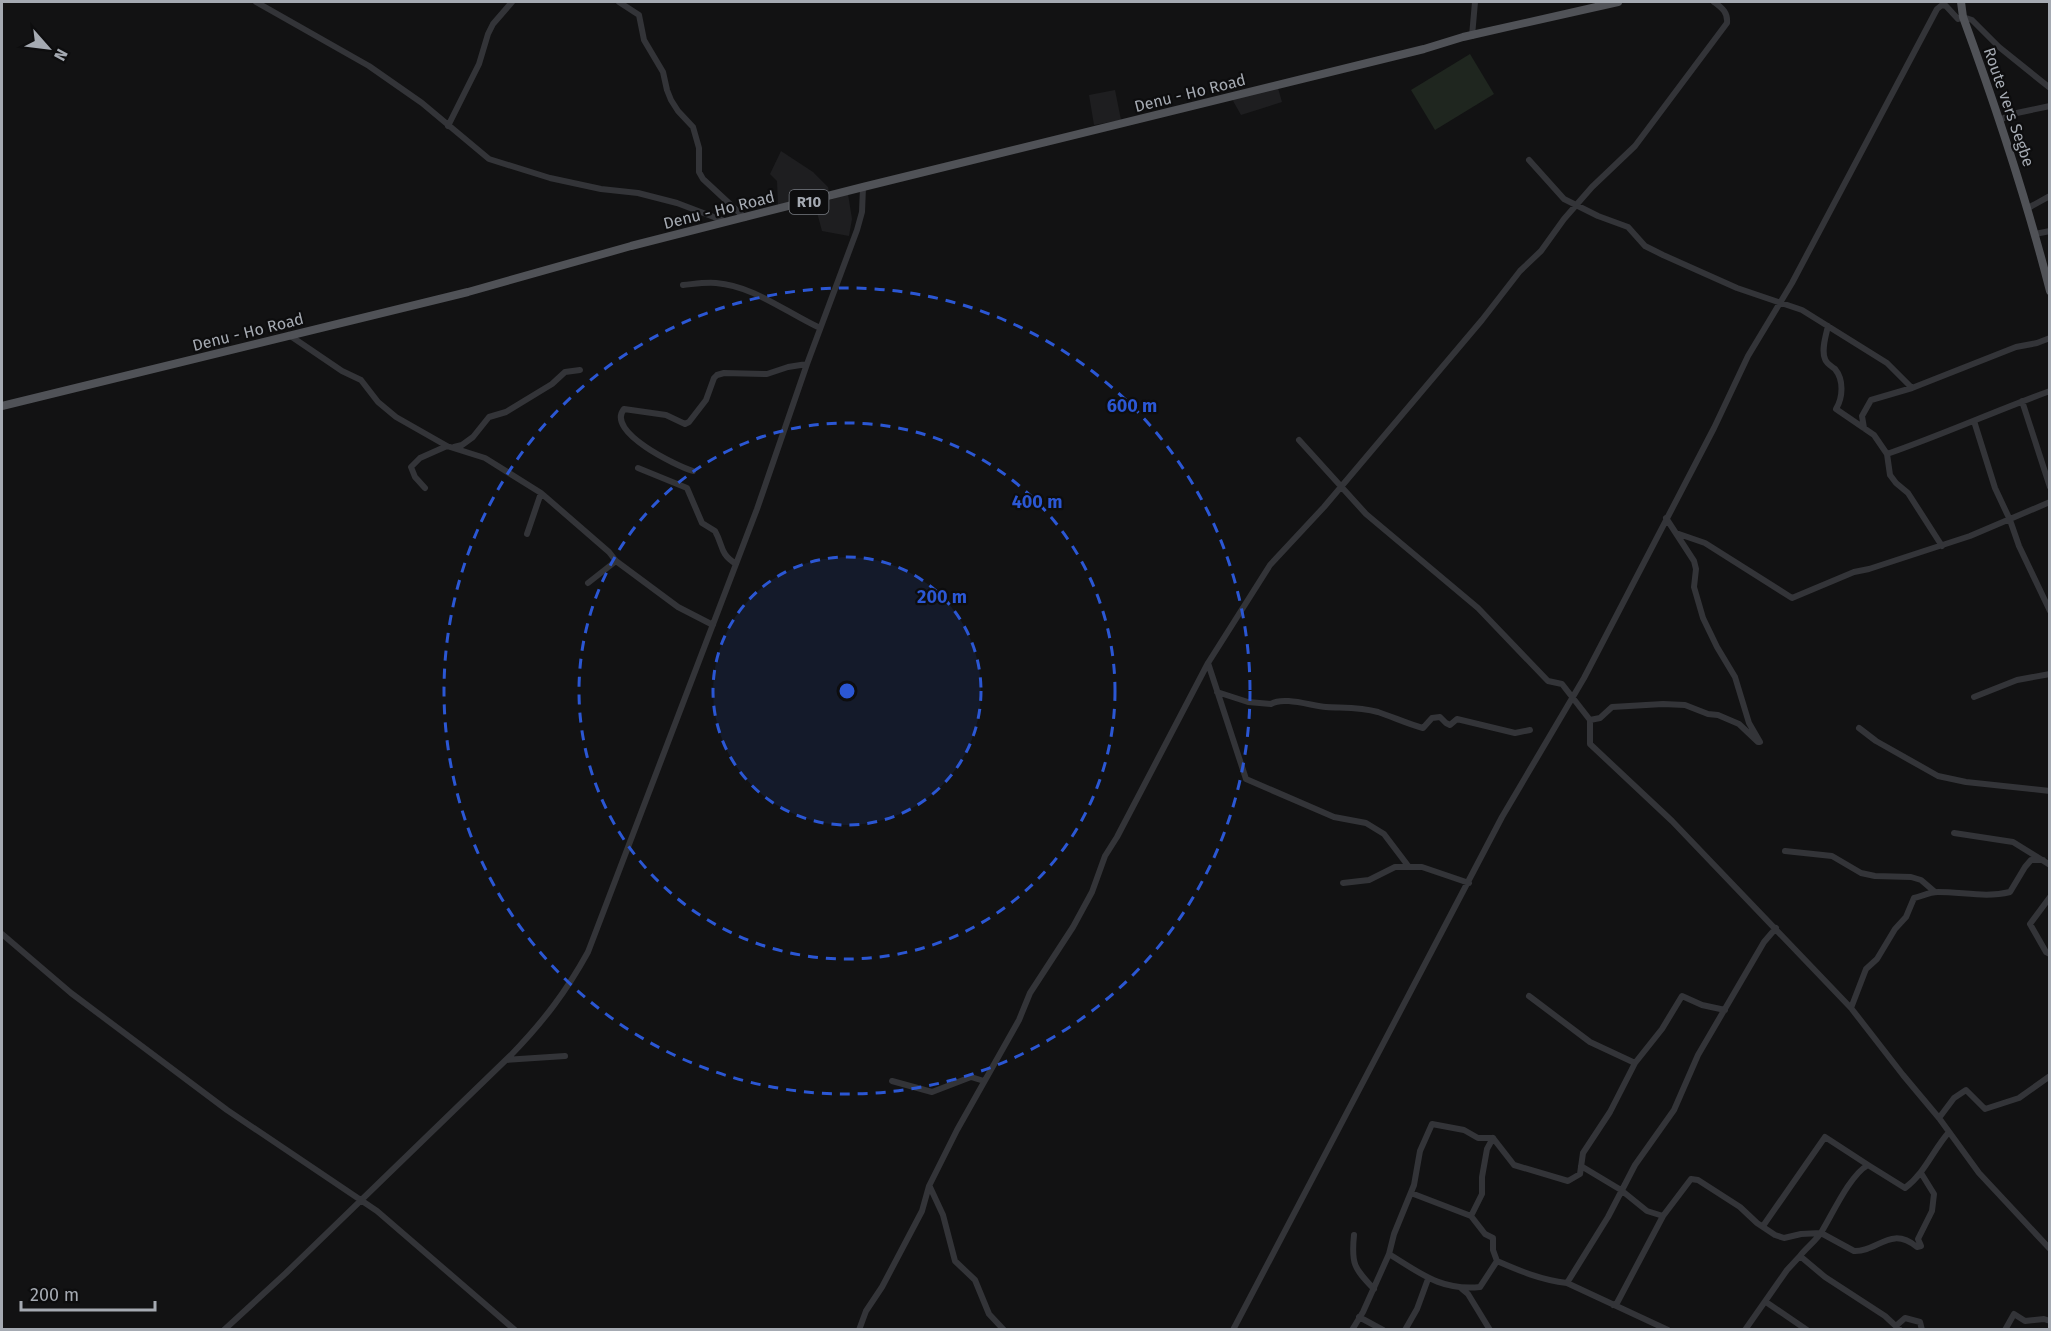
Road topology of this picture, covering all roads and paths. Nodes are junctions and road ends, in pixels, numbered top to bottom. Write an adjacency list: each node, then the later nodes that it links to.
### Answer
1 (256, 2): 13 (street)
2 (512, 2): 13 (street)
3 (619, 2): 19 (street)
4 (1475, 2): 9 (street)
5 (1618, 2): 9 (main road, Denu - Ho Road / R10)
6 (1714, 2): 17 (street)
7 (1961, 2): 8 (main road, Route vers Segbe)
8 (1964, 17): 10 (street); 12 (main road, Route vers Segbe); 25 (street)
9 (1472, 36): 15 (main road, Denu - Ho Road / R10)
10 (2049, 88)
11 (2049, 106): 12 (street)
12 (2000, 120): 18 (main road, Route vers Segbe)
13 (448, 126): 20 (street)
14 (1529, 160): 17 (street)
15 (863, 187): 19 (main road, Denu - Ho Road / R10); 27 (street)
16 (2049, 196): 18 (street)
17 (1578, 204): 25 (street); 43 (street)
18 (2028, 208): 22 (main road, Route vers Segbe)
19 (745, 218): 20 (main road, Denu - Ho Road / R10)
20 (727, 222): 28 (main road, Denu - Ho Road / R10)
21 (2049, 231): 22 (street)
22 (2035, 234): 24 (main road, Route vers Segbe)
23 (683, 285): 27 (street)
24 (2049, 287)
25 (1780, 302): 26 (street); 48 (street)
26 (1828, 326): 32 (street); 37 (street)
27 (820, 328): 30 (street)
28 (289, 335): 35 (main road, Denu - Ho Road / R10); 39 (street)
29 (2049, 338): 32 (street)
30 (807, 364): 42 (street); 54 (street)
31 (580, 370): 39 (street)
32 (1912, 388): 37 (street)
33 (2049, 391): 34 (street)
34 (2022, 401): 36 (street); 44 (street)
35 (2, 406)
36 (1974, 421): 40 (street); 49 (street)
37 (1864, 428): 40 (street)
38 (1299, 440): 43 (street)
39 (449, 447): 45 (street); 46 (street)
40 (1887, 454): 52 (street)
41 (638, 468): 54 (street)
42 (693, 471)
43 (1341, 486): 58 (street); 61 (street)
44 (2049, 487)
45 (425, 488)
46 (541, 493): 51 (street); 53 (street)
47 (2049, 502): 49 (street)
48 (1666, 518): 50 (street); 61 (street)
49 (2010, 520): 52 (street); 56 (street)
50 (1675, 533): 52 (street); 63 (street)
51 (527, 534)
52 (1942, 546)
53 (616, 561): 55 (street); 57 (street)
54 (736, 564): 57 (street)
55 (588, 583)
56 (2049, 611)
57 (713, 625): 83 (street)
58 (1208, 663): 60 (street); 87 (street)
59 (2049, 674): 62 (street)
60 (1217, 692): 65 (street); 71 (street)
61 (1573, 697): 63 (street); 73 (street)
62 (1974, 697)
63 (1590, 720): 76 (street)
64 (1859, 728): 66 (street)
65 (1530, 730)
66 (2049, 791)
67 (1954, 833): 69 (street)
68 (1785, 851): 74 (street)
69 (2043, 860): 70 (street); 74 (street)
70 (2049, 865)
71 (1409, 867): 72 (street); 73 (street)
72 (1343, 883)
73 (1469, 884): 120 (street)
74 (1935, 892): 80 (street)
75 (2049, 897): 78 (street)
76 (1776, 928): 80 (street); 81 (street)
77 (2, 934): 97 (street)
78 (2049, 954)
79 (1529, 996): 84 (street)
80 (1851, 1008): 88 (street)
81 (1725, 1010): 84 (street); 95 (street)
82 (565, 1056): 83 (street)
83 (506, 1060): 97 (street)
84 (1635, 1063): 92 (street)
85 (2049, 1076): 88 (street)
86 (892, 1081): 87 (street)
87 (984, 1081): 94 (street)
88 (1939, 1118): 89 (street)
89 (1949, 1132): 93 (street); 103 (street)
90 (1493, 1138): 92 (street); 96 (street); 98 (street)
91 (1868, 1165): 93 (street); 100 (street); 101 (street)
92 (1581, 1166): 95 (street)
93 (1921, 1173): 101 (street)
94 (930, 1186): 118 (street); 119 (street)
95 (1621, 1190): 99 (street); 108 (street)
96 (1411, 1193): 98 (street); 104 (street)
97 (361, 1200): 116 (street); 117 (street)
98 (1472, 1216): 106 (street)
99 (1663, 1216): 100 (street); 112 (street)
100 (1763, 1226): 101 (street)
101 (1821, 1233): 105 (street)
102 (1354, 1235): 109 (street)
103 (2049, 1249)
104 (1389, 1254): 107 (street); 109 (street)
105 (1800, 1256): 111 (street); 115 (street)
106 (1497, 1261): 108 (street); 110 (street)
107 (1428, 1279): 110 (street); 123 (street)
108 (1567, 1282): 112 (street)
109 (1374, 1289): 113 (street)
110 (1462, 1289): 124 (street)
111 (1766, 1302): 126 (street); 127 (street)
112 (1613, 1305): 125 (street)
113 (1359, 1317): 121 (street); 122 (street)
114 (2049, 1321): 129 (street)
115 (1898, 1327): 128 (street)
116 (224, 1329)
117 (515, 1329)
118 (859, 1329)
119 (1004, 1329)
120 (1233, 1329)
121 (1352, 1329)
122 (1383, 1329)
123 (1405, 1329)
124 (1490, 1329)
125 (1668, 1329)
126 (1745, 1329)
127 (1807, 1329)
128 (1922, 1329)
129 (2005, 1329)

